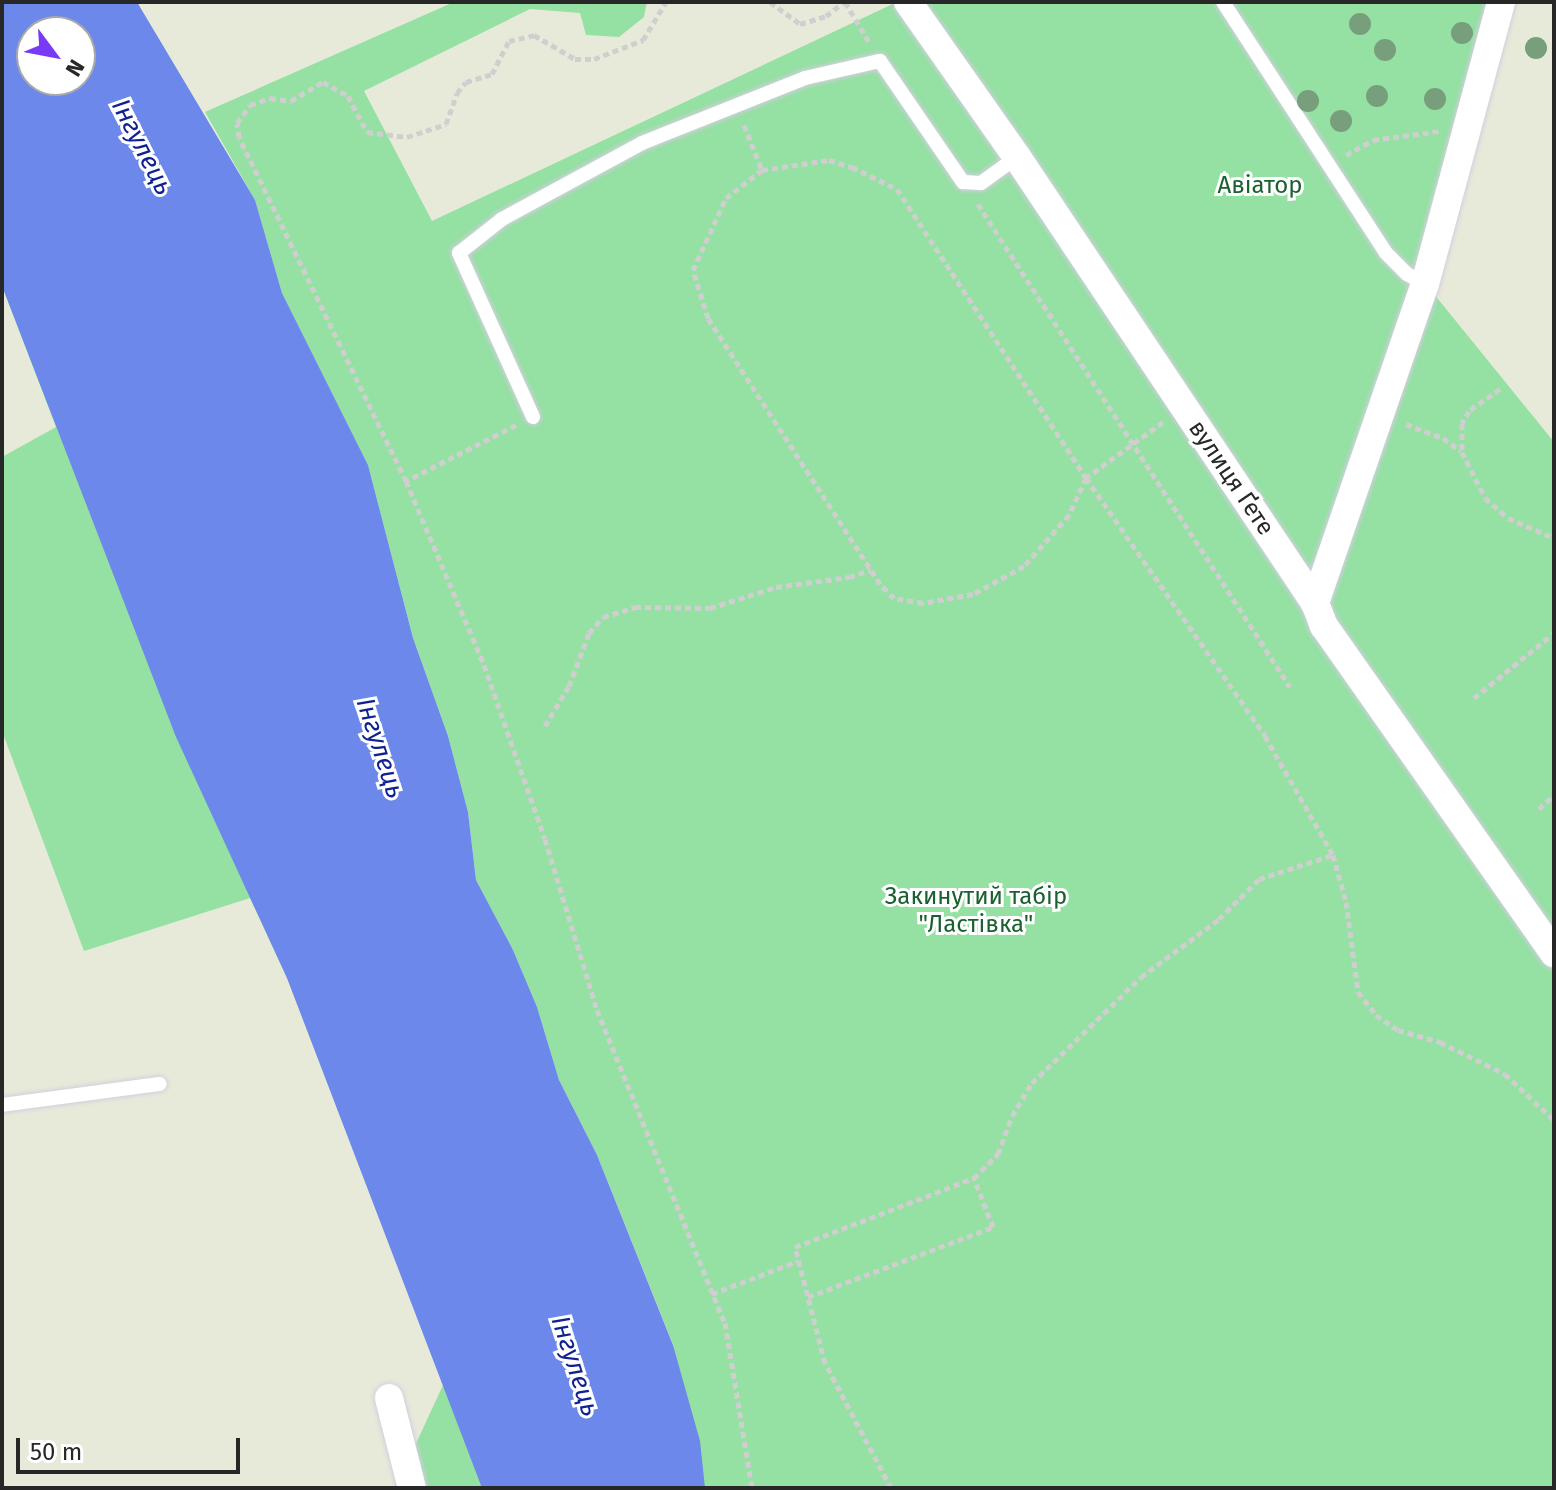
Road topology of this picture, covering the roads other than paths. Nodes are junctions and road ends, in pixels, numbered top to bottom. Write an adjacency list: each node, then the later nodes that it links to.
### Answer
1 (908, 2): 4 (street, вулиця Ґете)
2 (1223, 2): 5 (lane)
3 (1501, 2): 5 (street)
4 (1017, 157): 6 (lane); 7 (street, вулиця Ґете)
5 (1425, 284): 7 (street)
6 (533, 417)
7 (1315, 603): 8 (street, вулиця Ґете)
8 (1554, 953)
9 (160, 1084): 10 (lane)
10 (2, 1105)
11 (389, 1398): 12 (street)
12 (412, 1488)

